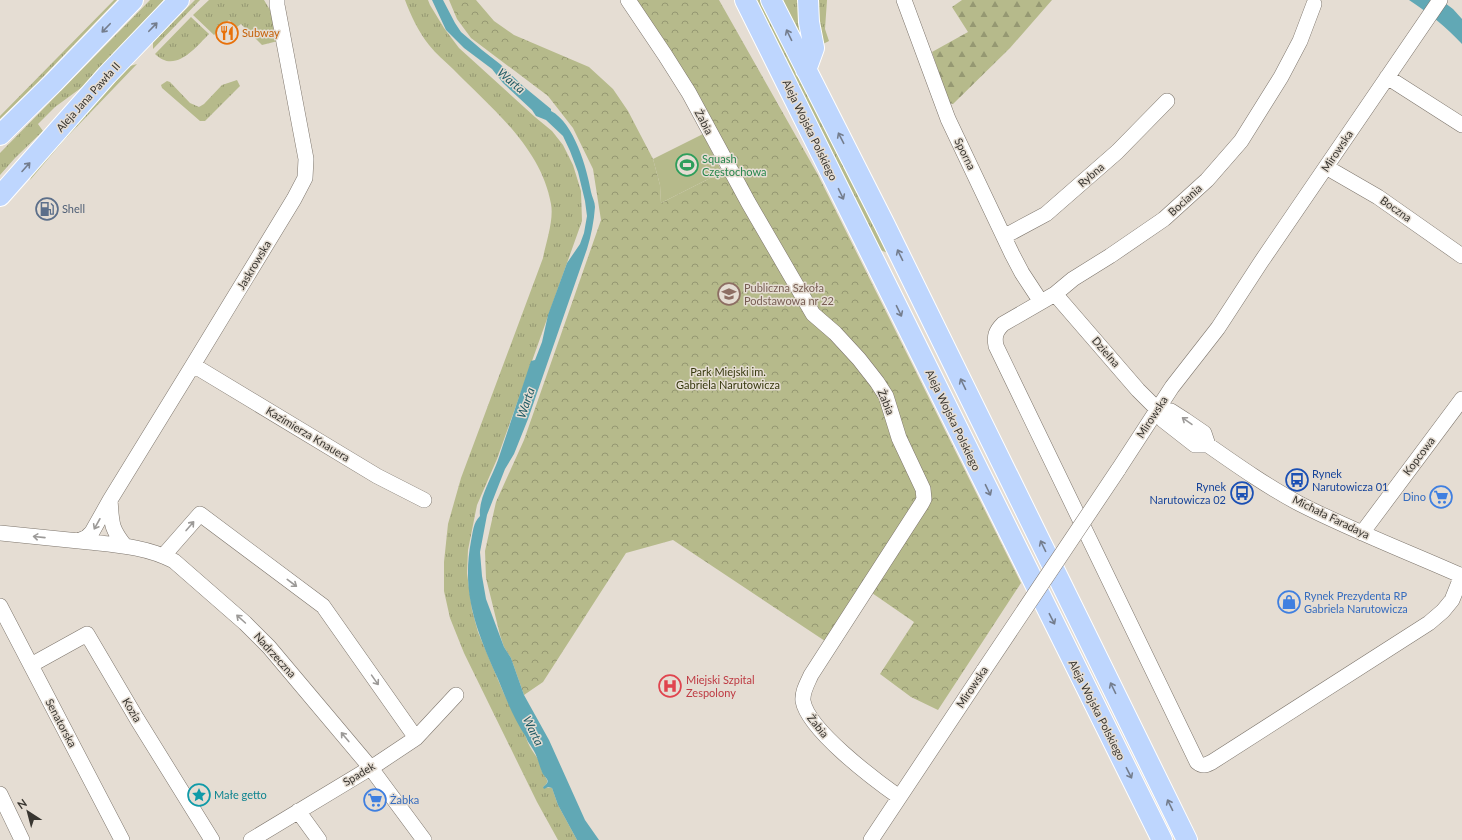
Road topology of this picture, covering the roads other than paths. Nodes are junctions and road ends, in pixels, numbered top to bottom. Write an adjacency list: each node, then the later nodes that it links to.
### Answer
1 (133, 0): 15 (main road, one-way to 15)
2 (179, 0): 17 (main road, Aleja Jana Pawła II, one-way to 2)
3 (628, 0): 39 (street, Żabia)
4 (746, 0): 48 (main road, Aleja Wojska Polskiego, one-way to 48)
5 (771, 0): 11 (main road, Aleja Wojska Polskiego, one-way to 5)
6 (808, 0): 11 (main road)
7 (904, 0): 18 (street, Sporna)
8 (1440, 0): 12 (street, Mirowska)
9 (275, 2): 22 (street, Jaskrowska)
10 (1314, 4): 20 (street, Bociania)
11 (806, 70): 49 (main road, Aleja Wojska Polskiego, one-way to 11)
12 (1387, 77): 14 (street); 16 (street, Mirowska)
13 (1167, 100): 18 (street, Rybna)
14 (1462, 125)
15 (0, 135)
16 (1326, 167): 19 (street, Boczna); 24 (street, Mirowska)
17 (0, 196)
18 (1005, 236): 21 (street, Sporna)
19 (1462, 256)
20 (1055, 294): 21 (street, Bociania); 24 (street, Dzielna)
21 (1041, 302): 32 (street, Bociania)
22 (193, 365): 25 (street, Jaskrowska); 26 (street, Kazimierza Knauera)
23 (1462, 399): 28 (street, Kopcowa)
24 (1157, 409): 28 (street, Michała Faradaya); 39 (street, Mirowska, bridge)
25 (110, 500): 29 (street, Jaskrowska, one-way to 29); 30 (street)
26 (424, 500)
27 (0, 533): 29 (street, Nadrzeczna, one-way to 27)
28 (1362, 533): 32 (street, Michała Faradaya)
29 (78, 541): 30 (street, Nadrzeczna)
30 (125, 546): 31 (street, Nadrzeczna)
31 (164, 556): 36 (street, one-way to 36); 37 (street, Nadrzeczna, one-way to 31)
32 (1462, 576)
33 (0, 606): 34 (street, Senatorska)
34 (31, 665): 43 (street, Senatorska); 44 (street, Kozia)
35 (456, 695): 36 (street, Spadek)
36 (416, 738): 37 (street, Spadek)
37 (370, 767): 40 (street, Spadek); 41 (street, Nadrzeczna)
38 (0, 794): 42 (street)
39 (899, 797): 47 (street, Mirowska)
40 (298, 811): 45 (street, Spadek); 46 (street)
41 (420, 838)
42 (22, 840)
43 (122, 840)
44 (212, 840)
45 (251, 840)
46 (319, 840)
47 (871, 840)
48 (1162, 840)
49 (1187, 840)

